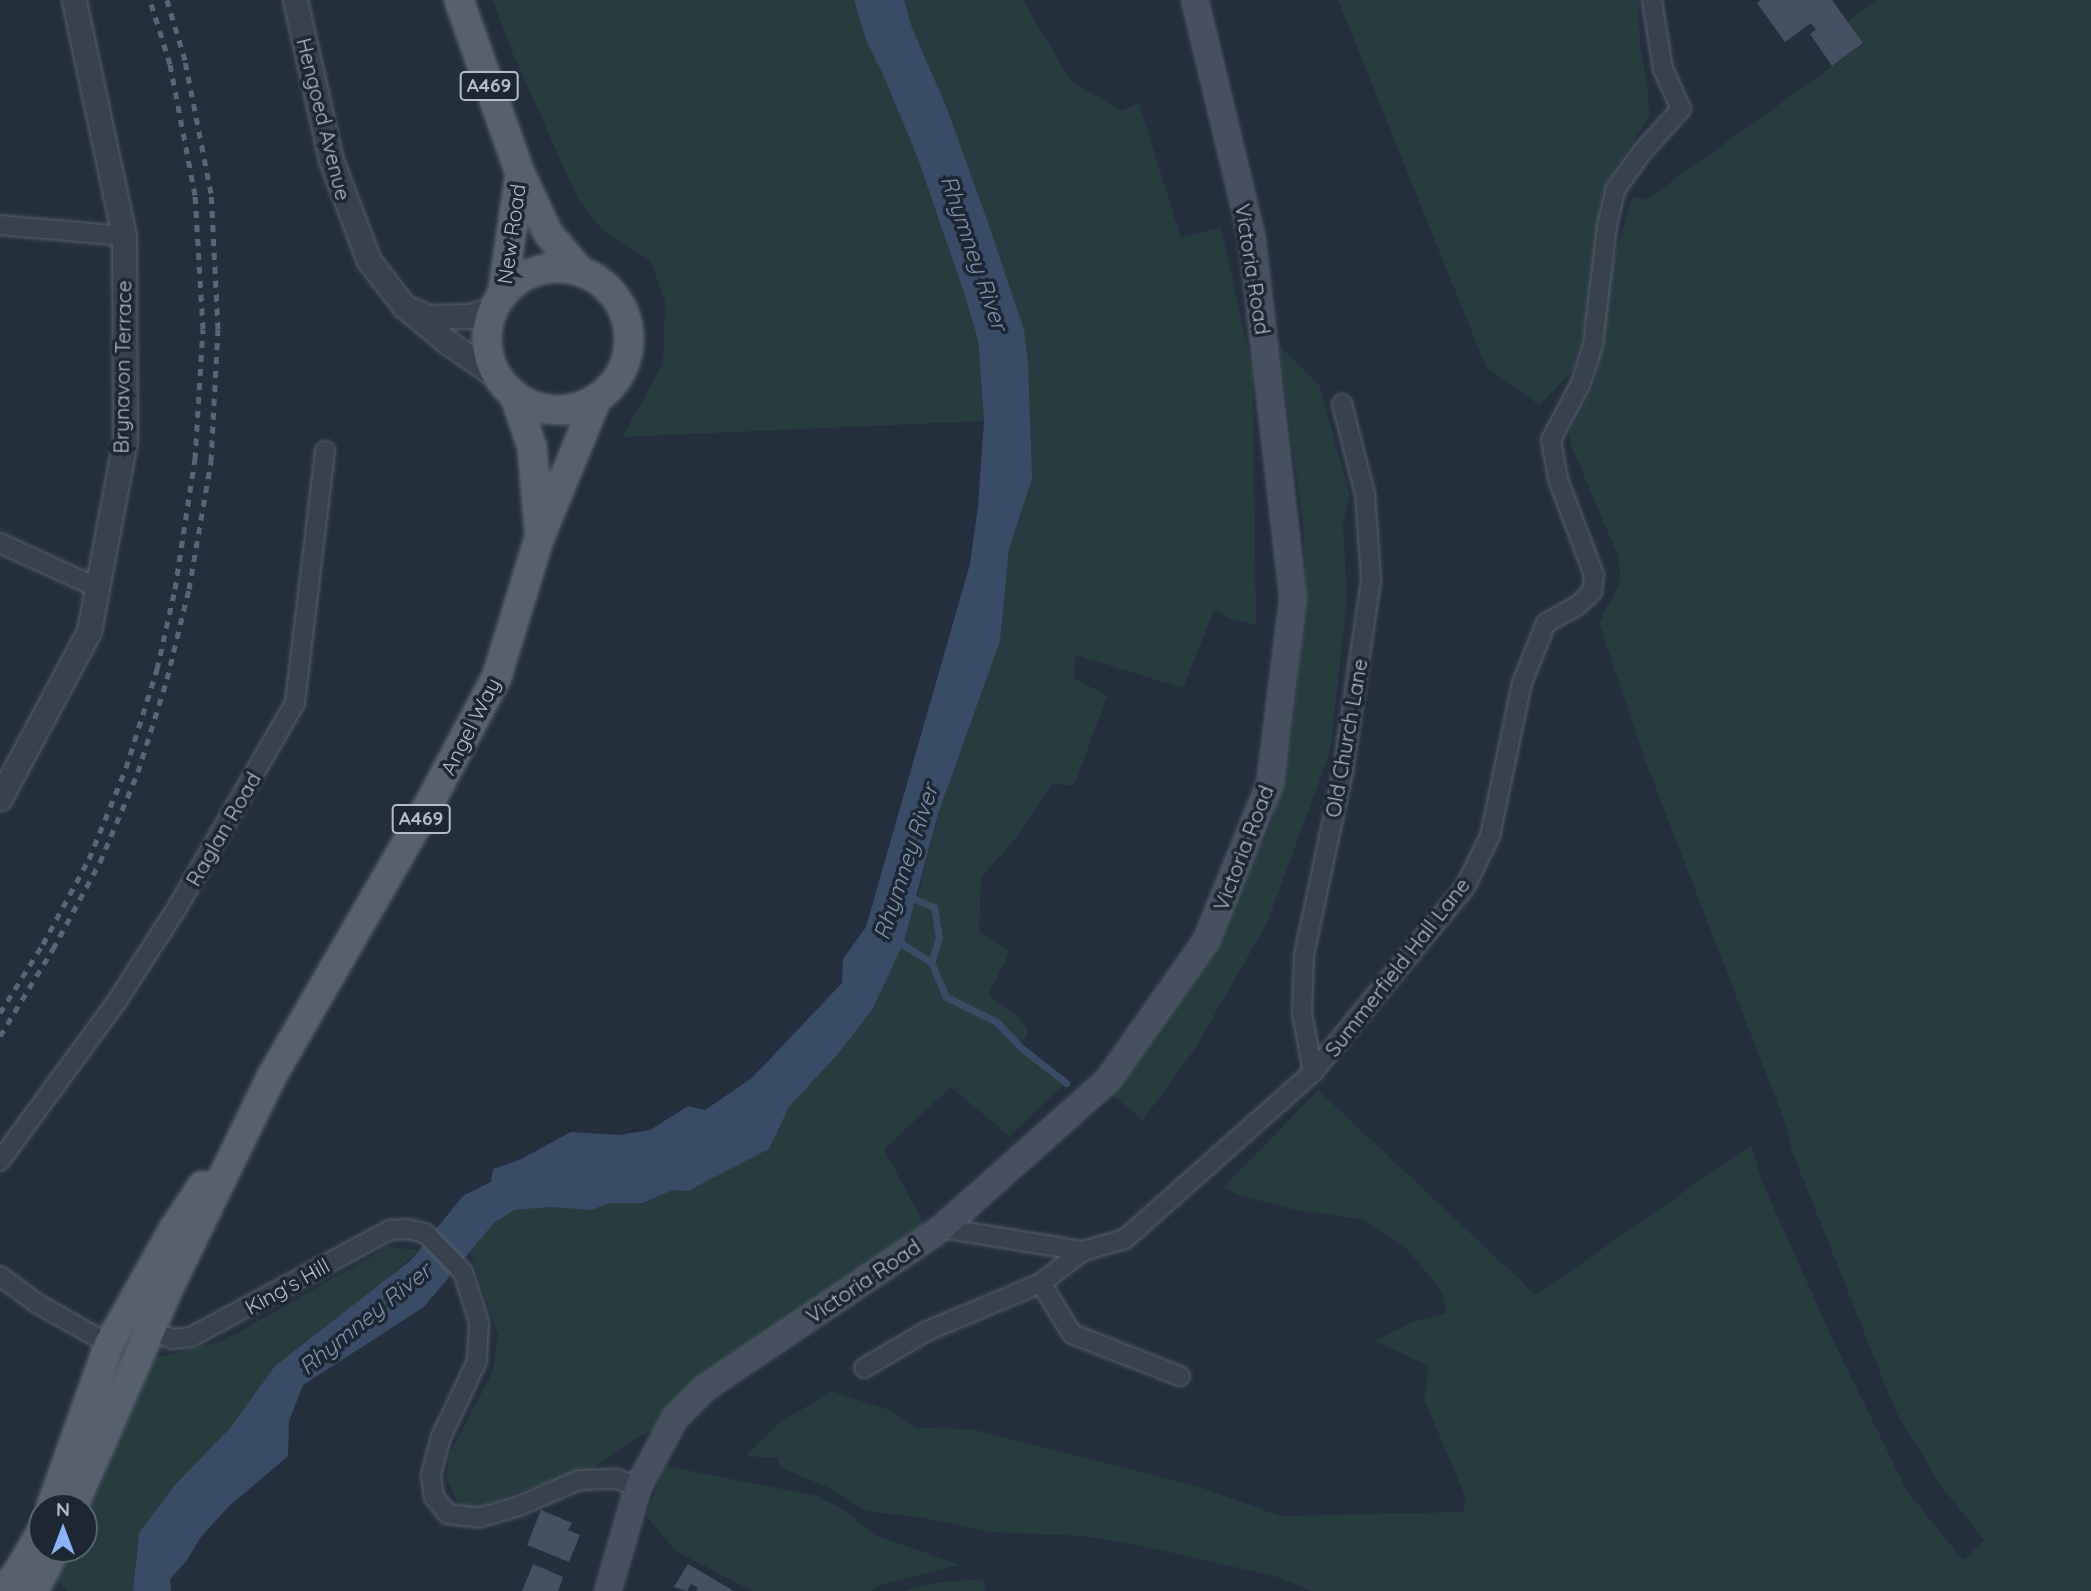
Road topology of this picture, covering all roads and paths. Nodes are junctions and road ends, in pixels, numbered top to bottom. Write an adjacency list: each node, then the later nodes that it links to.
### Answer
1 (74, 0): 8 (street, Brynavon Terrace)
2 (295, 0): 11 (street, Hengoed Avenue)
3 (458, 0): 6 (main road, New Road / A469)
4 (1195, 0): 23 (main road, Victoria Road)
5 (1652, 0): 20 (street, Summerfield Hall Lane)
6 (520, 173): 9 (main road, New Road / A469); 10 (main road, New Road / A469)
7 (0, 225): 8 (street)
8 (124, 236): 18 (street, Brynavon Terrace)
9 (581, 272): 10 (main road); 13 (main road)
10 (498, 302): 11 (street); 12 (main road)
11 (404, 306): 12 (street, Hengoed Avenue)
12 (507, 386): 13 (main road); 16 (main road, Angel Way / A469)
13 (597, 398): 16 (main road, Angel Way / A469)
14 (1342, 404): 20 (street, Old Church Lane)
15 (326, 450): 22 (street, Raglan Road)
16 (539, 539): 21 (main road, Angel Way / A469)
17 (0, 543): 18 (street)
18 (98, 587): 19 (street, Brynavon Terrace)
19 (0, 798)
20 (1313, 1072): 24 (street, Summerfield Hall Lane)
21 (269, 1084): 27 (main road, A469); 28 (main road, A469)
22 (0, 1161)
23 (942, 1228): 24 (street, Summerfield Hall Lane); 31 (main road, Victoria Road)
24 (1083, 1251): 26 (street)
25 (0, 1276): 28 (street)
26 (1041, 1283): 29 (street); 30 (street)
27 (149, 1330): 31 (street, King's Hill); 33 (main road, A469)
28 (109, 1344): 32 (main road, A469)
29 (864, 1368)
30 (1180, 1376)
31 (638, 1487): 38 (main road, Victoria Road)
32 (56, 1493)
33 (80, 1493)
34 (28, 1556): 36 (main road)
35 (48, 1563): 37 (main road)
36 (3, 1591)
37 (34, 1591)
38 (608, 1591)

